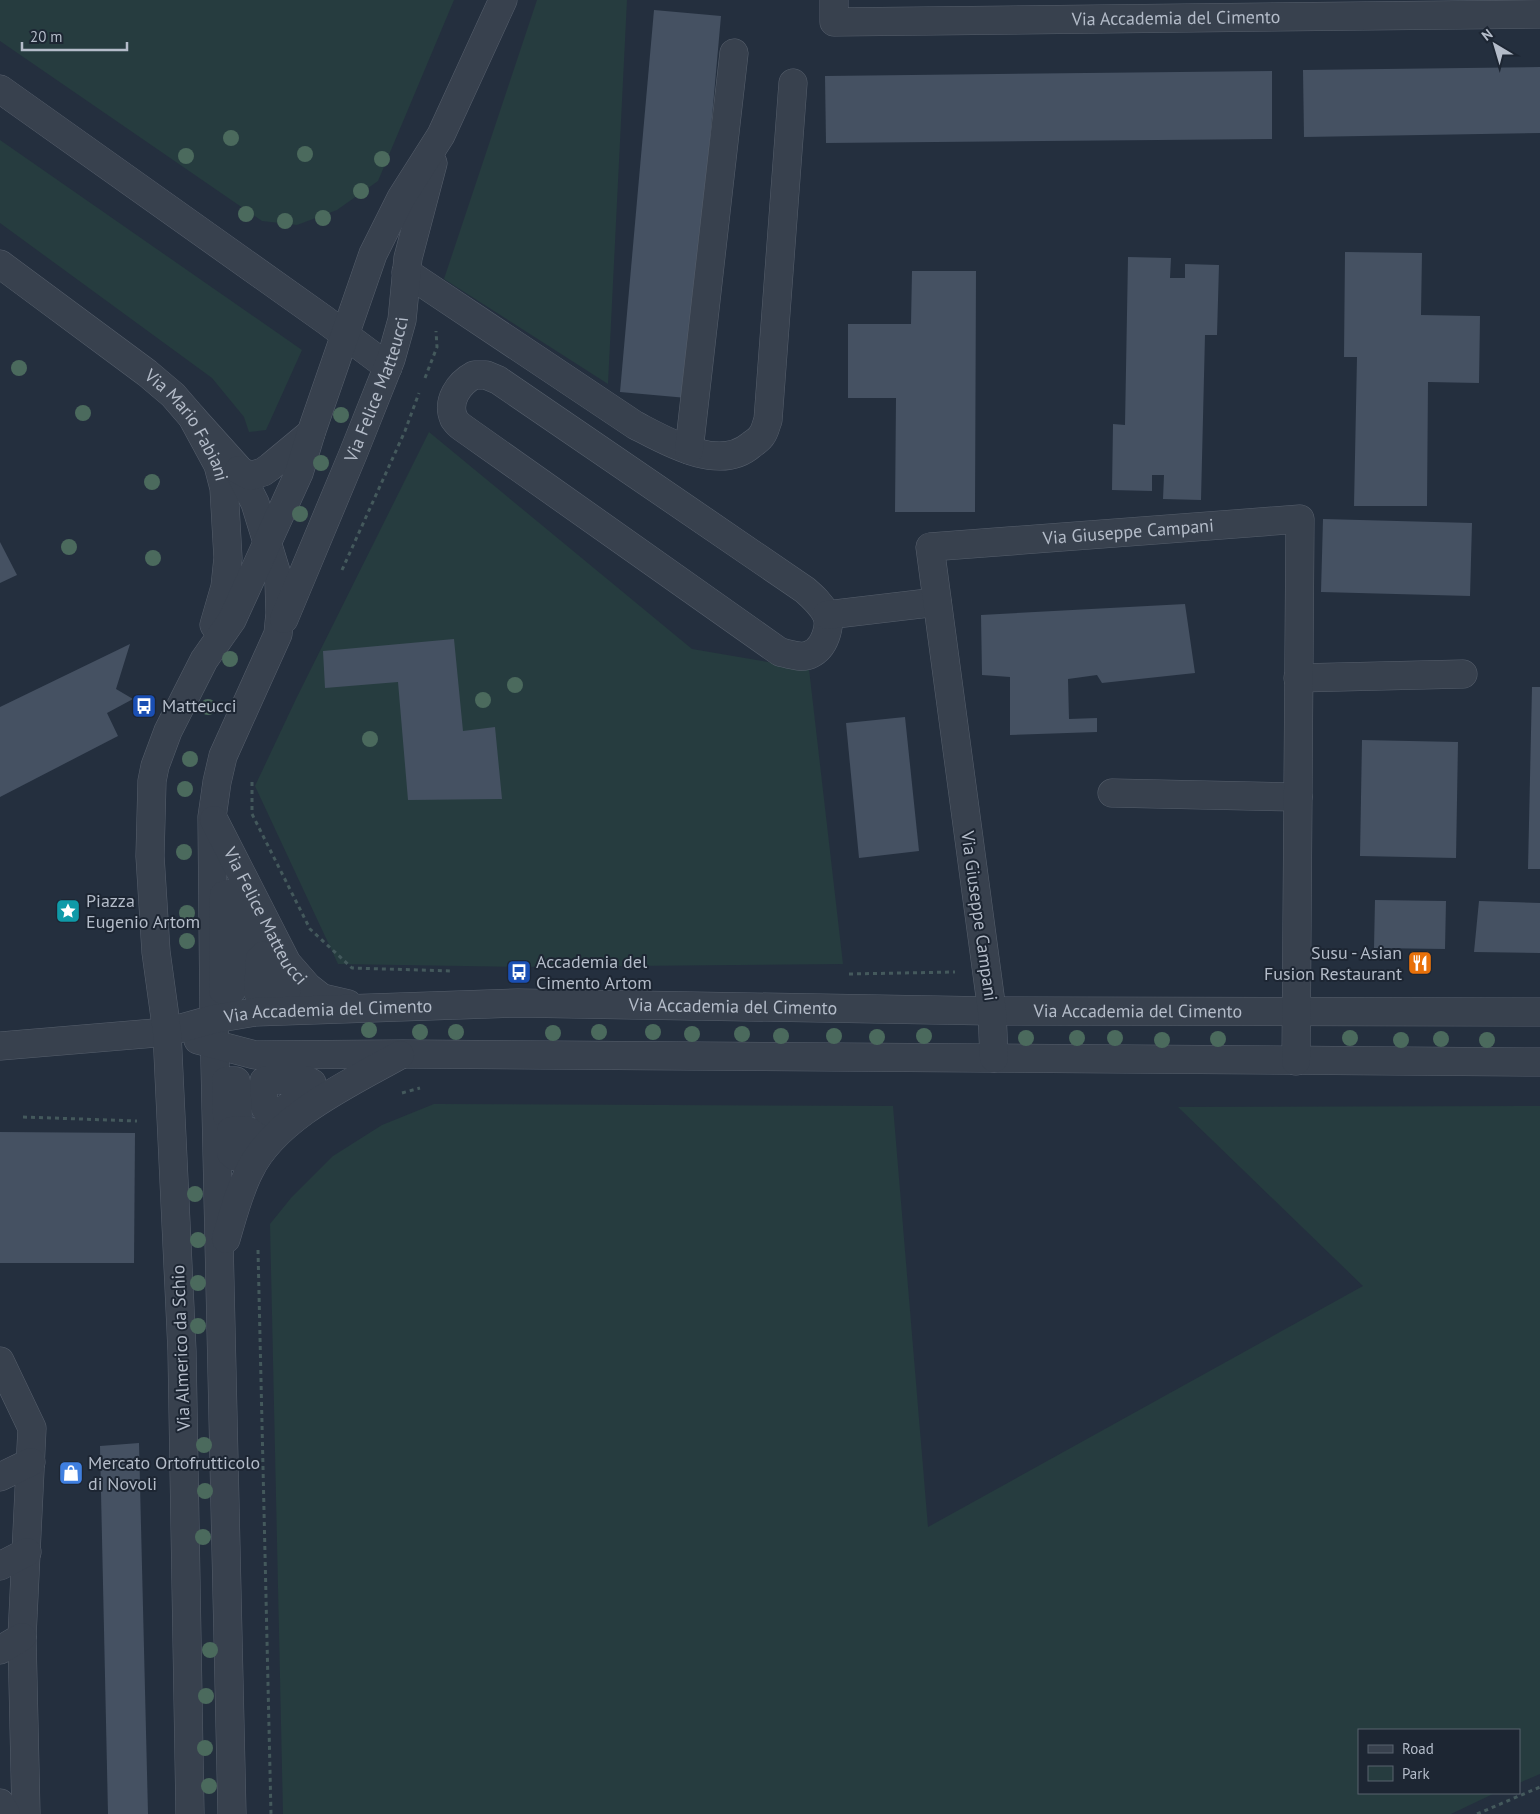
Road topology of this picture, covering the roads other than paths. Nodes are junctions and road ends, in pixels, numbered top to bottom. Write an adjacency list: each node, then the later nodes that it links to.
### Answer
1 (503, 0): 7 (street, Via Felice Matteucci)
2 (834, 0): 3 (street, Via Accademia del Cimento)
3 (1540, 14)
4 (734, 53): 14 (street)
5 (793, 83): 14 (street)
6 (0, 89): 10 (street)
7 (441, 135): 9 (street, Via Felice Matteucci); 10 (street, Via Felice Matteucci)
8 (0, 264): 12 (street, Via Mario Fabiani)
9 (406, 272): 11 (street, Via Felice Matteucci); 14 (street)
10 (345, 334): 11 (street); 13 (street, Via Felice Matteucci)
11 (388, 366): 19 (street, Via Felice Matteucci)
12 (192, 417): 15 (street, Via Felice Matteucci); 20 (street, Via Mario Fabiani)
13 (311, 433): 15 (street); 16 (street, Via Felice Matteucci)
14 (689, 450)
15 (239, 470): 16 (street, Via Felice Matteucci)
16 (268, 540): 19 (street, Via Felice Matteucci); 20 (street, Via Felice Matteucci)
17 (937, 602): 18 (street); 22 (street, Via Giuseppe Campani); 27 (street, Via Giuseppe Campani)
18 (827, 615): 18 (street)
19 (278, 634): 25 (street, Via Felice Matteucci)
20 (204, 660): 31 (street, Via Felice Matteucci)
21 (1463, 674): 22 (street)
22 (1298, 678): 24 (street, Via Giuseppe Campani)
23 (1112, 793): 24 (street)
24 (1298, 797): 28 (street, Via Giuseppe Campani)
25 (212, 817): 26 (street, Via Felice Matteucci); 32 (street, Via Felice Matteucci)
26 (391, 1008): 27 (street, Via Accademia del Cimento); 32 (street, Via Accademia del Cimento)
27 (992, 1011): 28 (street, Via Accademia del Cimento); 35 (street, Via Giuseppe Campani)
28 (1297, 1012): 29 (street, Via Accademia del Cimento); 36 (street, Via Giuseppe Campani)
29 (1540, 1012)
30 (264, 1024): 30 (street)
31 (167, 1032): 32 (street, Via Accademia del Cimento); 33 (street); 48 (street, Via Almerico da Schio)
32 (214, 1032): 34 (street, Via Accademia del Cimento); 38 (street)
33 (0, 1046)
34 (403, 1054): 35 (street, Via Accademia del Cimento); 38 (street, Via Accademia del Cimento)
35 (994, 1058): 36 (street, Via Accademia del Cimento)
36 (1296, 1061): 37 (street, Via Accademia del Cimento)
37 (1540, 1062)
38 (219, 1264): 49 (street)
39 (0, 1362): 40 (street)
40 (31, 1462): 41 (street); 42 (street)
41 (0, 1477)
42 (26, 1552): 43 (street); 44 (street)
43 (0, 1566)
44 (11, 1644): 47 (street)
45 (0, 1803): 46 (street)
46 (6, 1814)
47 (26, 1814)
48 (190, 1814)
49 (232, 1814)

